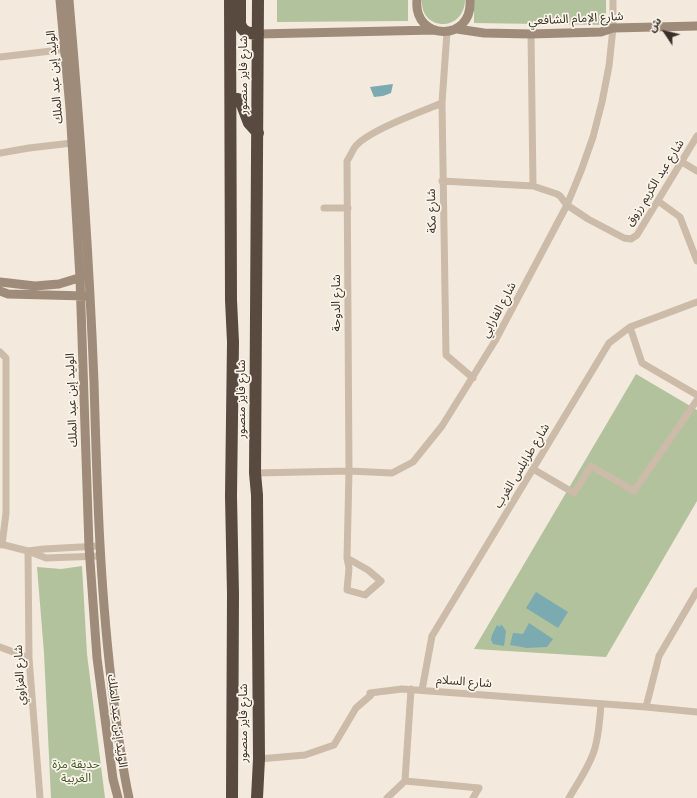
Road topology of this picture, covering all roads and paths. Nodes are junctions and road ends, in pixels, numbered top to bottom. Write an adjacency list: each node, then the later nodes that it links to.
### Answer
1 (60, 0): 16 (main road, الوليد إبن عبد الملك)
2 (69, 0): 16 (main road, الوليد إبن عبد الملك)
3 (230, 0): 18 (highway, شارع فايز منصور)
4 (240, 0): 14 (highway)
5 (258, 0): 14 (highway, شارع فايز منصور)
6 (417, 0): 12 (main road)
7 (470, 0): 11 (main road)
8 (613, 0): 10 (street, شارع الفارابي)
9 (697, 26): 10 (main road, شارع الإمام الشافعي)
10 (613, 28): 15 (main road, شارع الإمام الشافعي); 29 (street, شارع الفارابي)
11 (457, 29): 13 (main road); 15 (main road, شارع الإمام الشافعي)
12 (434, 30): 13 (main road); 14 (main road)
13 (447, 32): 19 (street, شارع مكة)
14 (258, 34): 20 (highway, شارع فايز منصور)
15 (531, 34): 27 (street)
16 (69, 48): 17 (street); 22 (main road, الوليد إبن عبد الملك); 33 (main road, الوليد إبن عبد الملك)
17 (0, 57)
18 (230, 102): 20 (highway); 67 (highway, شارع فايز منصور)
19 (442, 103): 26 (street, شارع مكة); 31 (street, شارع الدوحة)
20 (258, 133): 46 (highway, شارع فايز منصور)
21 (697, 136): 24 (street, شارع عبد الكريم رزوق)
22 (72, 143): 23 (street); 33 (main road, الوليد إبن عبد الملك)
23 (0, 153)
24 (682, 162): 25 (street); 28 (street, شارع عبد الكريم رزوق)
25 (697, 171)
26 (442, 181): 27 (street); 41 (street, شارع مكة)
27 (533, 186): 29 (street)
28 (658, 201): 29 (street, شارع عبد الكريم رزوق); 32 (street)
29 (567, 204): 41 (street, شارع الفارابي)
30 (324, 208): 31 (street)
31 (348, 208): 45 (street, شارع الدوحة)
32 (697, 261)
33 (84, 277): 34 (main road); 36 (main road, الوليد إبن عبد الملك); 37 (main road, الوليد إبن عبد الملك)
34 (0, 282)
35 (0, 291): 36 (main road)
36 (80, 296): 37 (main road); 49 (main road, الوليد إبن عبد الملك)
37 (90, 296): 48 (main road, الوليد إبن عبد الملك)
38 (697, 302): 39 (street, شارع طرابلس الغرب)
39 (630, 327): 42 (street); 44 (street, شارع طرابلس الغرب)
40 (0, 352): 47 (street)
41 (473, 378): 45 (street, شارع الفارابي)
42 (697, 395)
43 (697, 400): 44 (street)
44 (533, 469): 58 (street, شارع طرابلس الغرب)
45 (349, 472): 46 (street, شارع الفارابي); 53 (street, شارع الدوحة)
46 (255, 473): 62 (highway, شارع فايز منصور)
47 (1, 544): 50 (street)
48 (99, 546): 49 (street); 51 (main road, الوليد إبن عبد الملك)
49 (89, 547): 50 (street); 52 (main road, الوليد إبن عبد الملك)
50 (28, 551): 52 (street); 56 (street, شارع الغزاوي)
51 (100, 556): 52 (street); 66 (main road, الوليد إبن عبد الملك)
52 (90, 557): 65 (main road, الوليد إبن عبد الملك)
53 (347, 558): 53 (street, شارع الدوحة)
54 (697, 592): 60 (street)
55 (0, 647): 56 (street)
56 (30, 658): 64 (street, شارع الغزاوي)
57 (411, 689): 58 (street, شارع السلام); 62 (street, شارع السلام); 63 (street)
58 (422, 690): 59 (street, شارع السلام)
59 (601, 704): 60 (street, شارع السلام); 71 (street)
60 (646, 707): 61 (street, شارع السلام)
61 (697, 712)
62 (258, 759): 68 (highway, شارع فايز منصور)
63 (406, 781): 69 (street); 70 (street)
64 (40, 798)
65 (118, 798)
66 (129, 798)
67 (232, 798)
68 (257, 798)
69 (386, 798)
70 (473, 798)
71 (569, 798)

